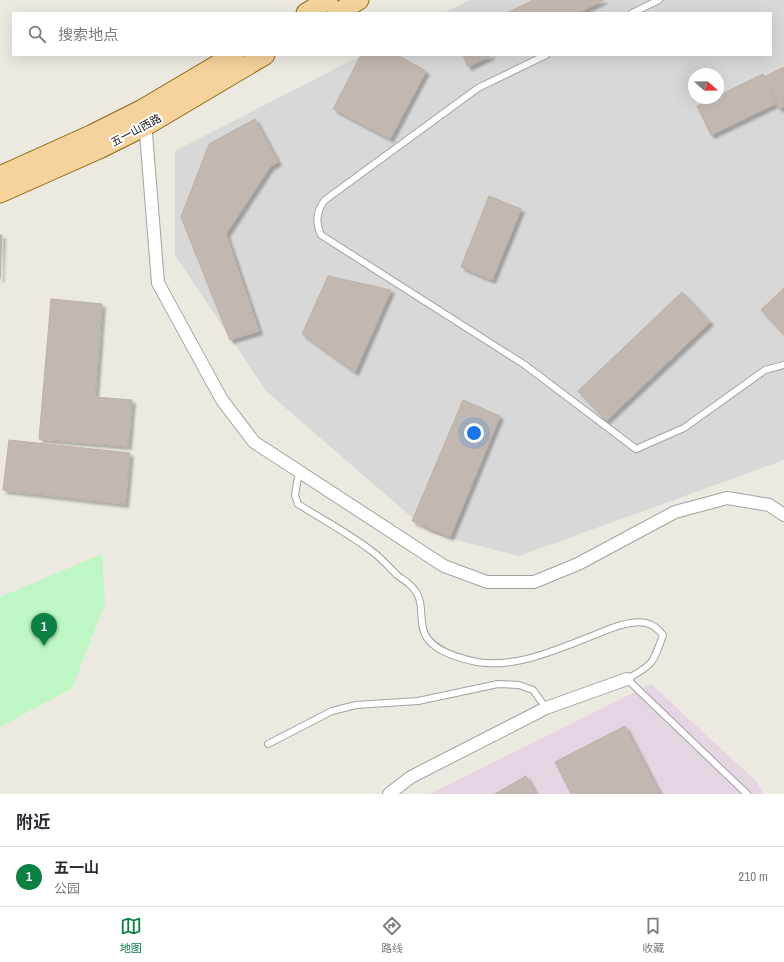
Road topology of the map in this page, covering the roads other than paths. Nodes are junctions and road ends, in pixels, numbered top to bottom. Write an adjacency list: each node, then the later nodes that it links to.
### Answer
1 (328, 0): 4 (main road)
2 (359, 0): 5 (main road)
3 (659, 0): 6 (lane)
4 (308, 12)
5 (339, 12)
6 (634, 12)
7 (233, 56): 10 (main road, 五一山西路)
8 (263, 56): 10 (main road, 五一山西路)
9 (544, 56): 13 (lane)
10 (144, 118): 11 (main road, 五一山西路); 12 (main road, 五一山西路); 14 (street)
11 (0, 176)
12 (0, 193)
13 (784, 365)
14 (299, 471): 15 (street); 16 (lane)
15 (784, 515)
16 (627, 679): 17 (street); 20 (lane)
17 (546, 708): 18 (lane); 19 (street)
18 (268, 744)
19 (389, 794)
20 (747, 794)

